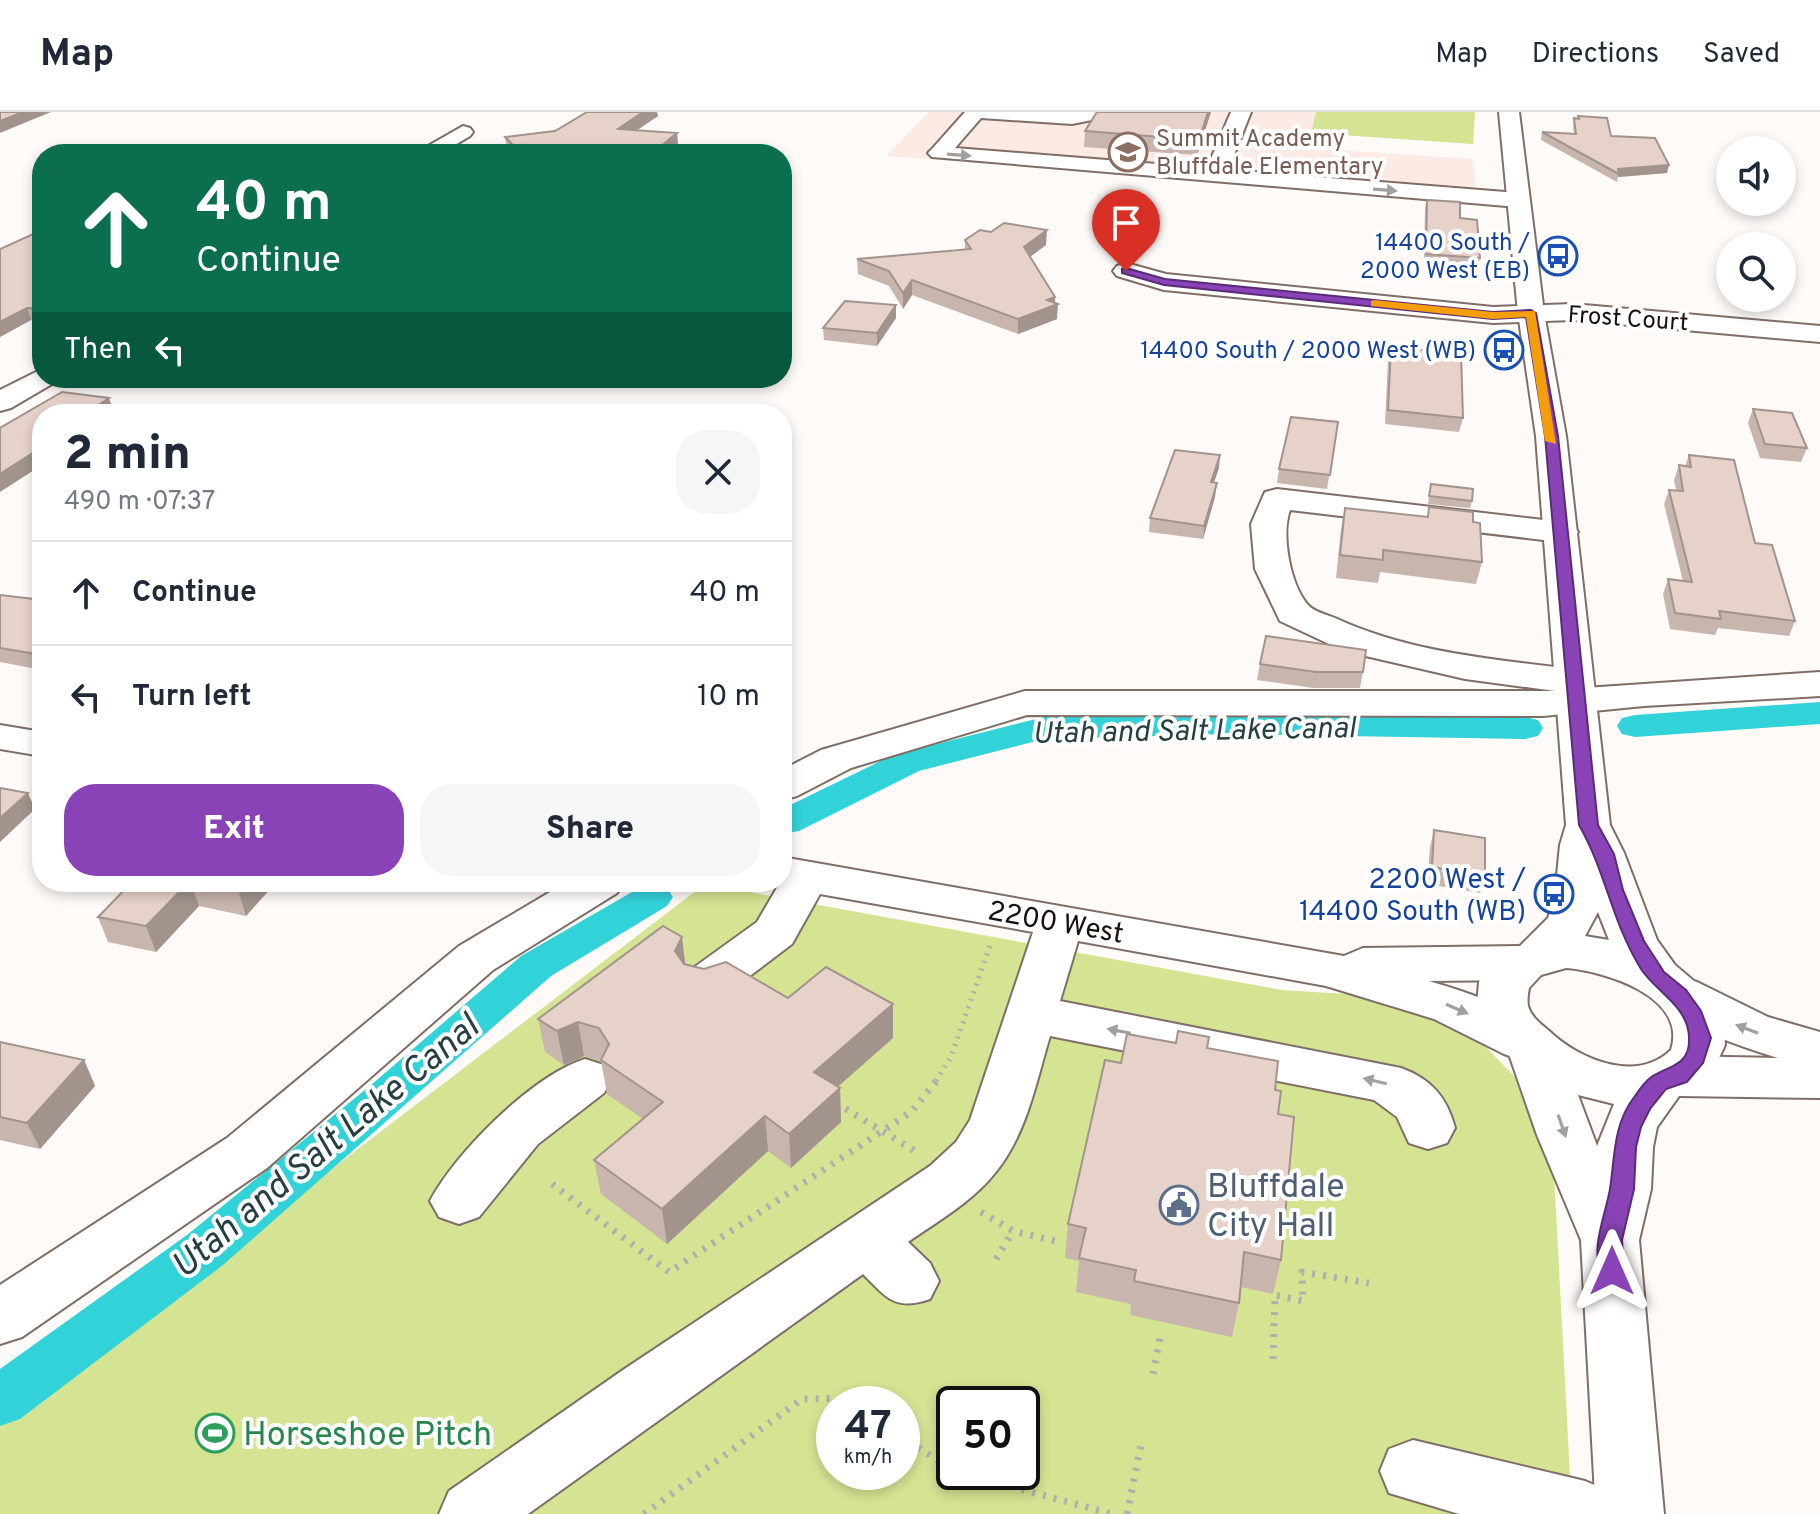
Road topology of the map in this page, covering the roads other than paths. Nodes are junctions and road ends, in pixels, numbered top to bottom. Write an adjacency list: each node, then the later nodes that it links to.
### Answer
1 (1088, 112): 6 (main road, one-way to 6)
2 (1241, 112): 6 (main road)
3 (1509, 112): 7 (main road)
4 (463, 132): 5 (main road)
5 (442, 144)
6 (1215, 175): 7 (main road, one-way to 7)
7 (1518, 200): 9 (main road)
8 (1126, 271): 9 (main road, Frost Court)
9 (1531, 313): 10 (main road, Frost Court); 13 (main road)
10 (1820, 334)
11 (32, 384): 12 (main road)
12 (0, 402)
13 (1561, 532): 15 (main road); 15 (main road)
14 (1820, 684): 15 (main road)
15 (1574, 691): 18 (main road); 19 (main road)
16 (0, 737): 17 (main road)
17 (32, 742)
18 (792, 782)
19 (1588, 825): 24 (main road); 27 (main road)
20 (794, 874): 23 (main road, 2200 West)
21 (585, 892): 39 (main road)
22 (788, 892): 26 (main road)
23 (1060, 922): 25 (main road, 2200 West); 28 (main road)
24 (1530, 959): 25 (main road, 2200 West); 27 (main road); 29 (main road)
25 (1329, 969): 29 (main road, 2200 West, one-way to 29)
26 (707, 983)
27 (1668, 986): 30 (main road, one-way to 27); 33 (main road)
28 (1031, 1014): 34 (main road, one-way to 28); 36 (main road)
29 (1529, 1047): 33 (main road); 37 (main road, one-way to 37)
30 (1820, 1051)
31 (1820, 1078): 33 (main road)
32 (585, 1079): 35 (main road)
33 (1669, 1079): 37 (main road)
34 (1428, 1128)
35 (459, 1201)
36 (866, 1239): 38 (main road); 41 (main road)
37 (1610, 1240): 43 (main road)
38 (909, 1281)
39 (0, 1318)
40 (1413, 1471): 42 (main road)
41 (473, 1514)
42 (1585, 1514)
43 (1630, 1514)

